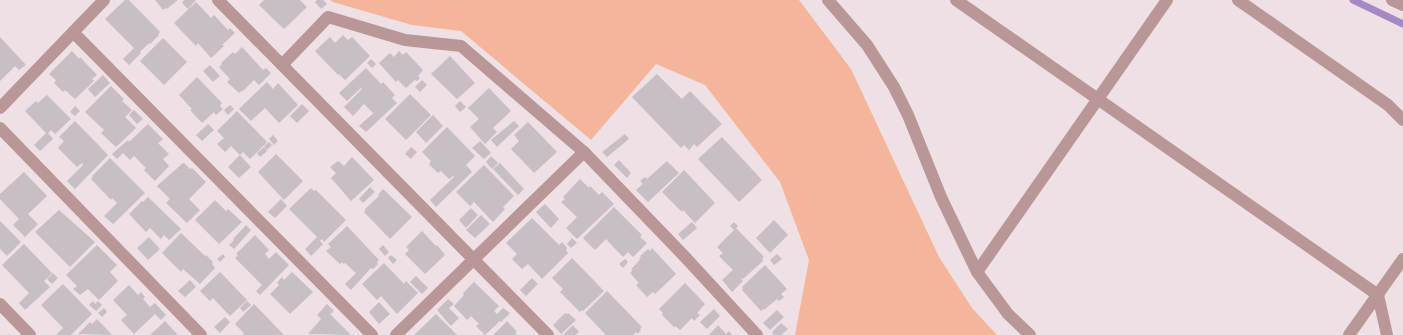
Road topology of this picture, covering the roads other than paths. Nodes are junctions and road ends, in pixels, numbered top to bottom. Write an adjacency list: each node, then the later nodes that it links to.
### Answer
1 (104, 0): 9 (street)
2 (218, 0): 10 (street)
3 (828, 0): 18 (street)
4 (956, 0): 11 (street)
5 (1167, 0): 11 (street)
6 (1238, 0): 13 (street)
7 (1392, 0): 8 (street)
8 (1403, 5)
9 (74, 32): 12 (street); 23 (street)
10 (282, 65): 15 (street); 16 (street)
11 (1098, 99): 18 (street); 19 (street)
12 (0, 108)
13 (1403, 120)
14 (0, 128): 22 (street)
15 (584, 152): 16 (street); 26 (street)
16 (474, 258): 24 (street); 25 (street)
17 (1403, 259): 19 (street)
18 (976, 272): 27 (street)
19 (1378, 295): 28 (street); 29 (street)
20 (0, 304): 21 (street)
21 (30, 335)
22 (201, 335)
23 (372, 335)
24 (396, 335)
25 (548, 335)
26 (757, 335)
27 (1030, 335)
28 (1349, 335)
29 (1387, 335)

